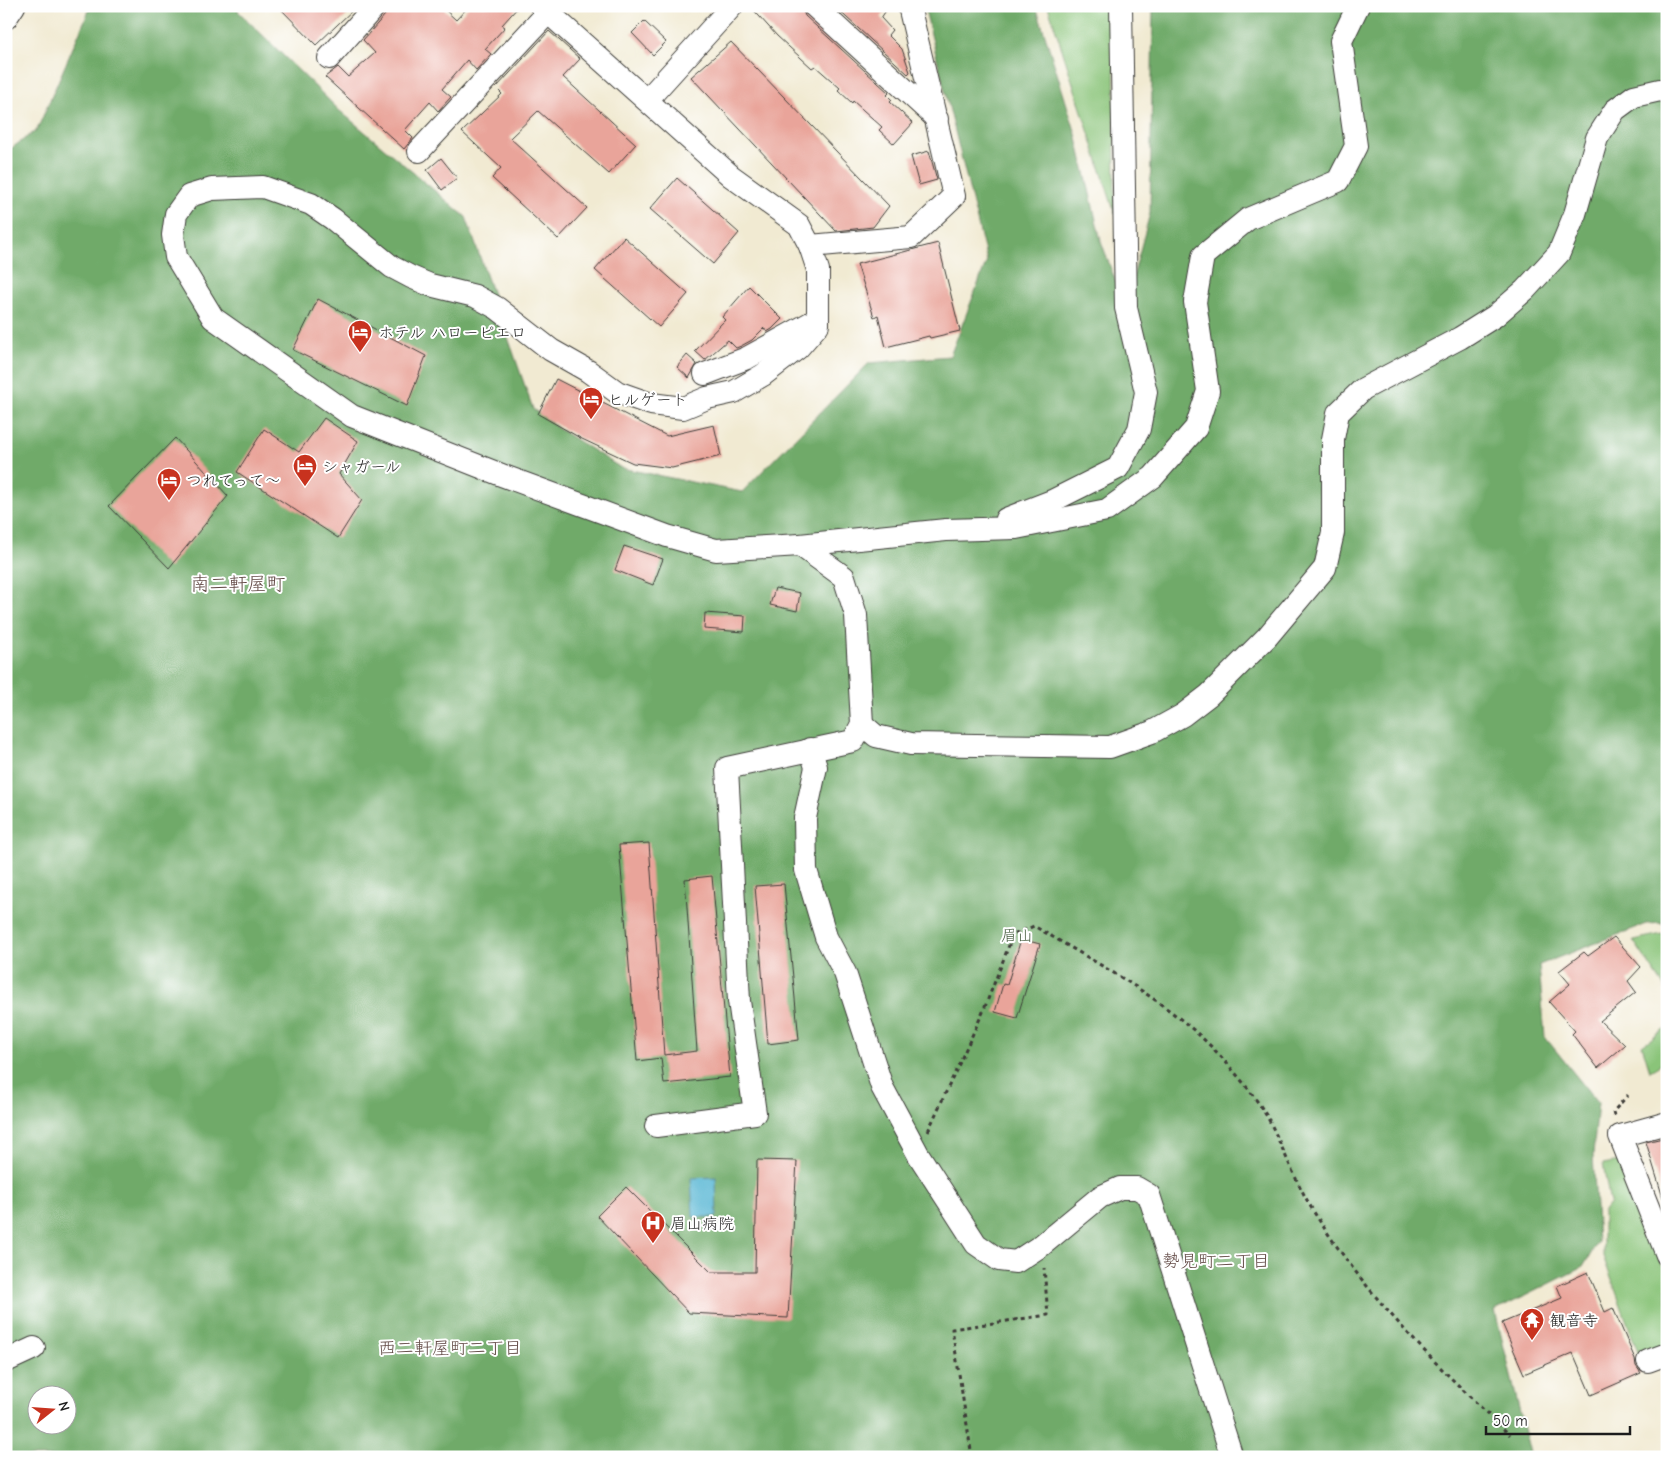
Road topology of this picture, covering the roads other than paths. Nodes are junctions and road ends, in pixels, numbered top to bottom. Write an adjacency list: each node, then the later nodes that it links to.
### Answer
1 (14, 6): 9 (street)
2 (375, 6): 10 (street)
3 (732, 6): 12 (street)
4 (814, 6): 13 (street)
5 (909, 6): 13 (street)
6 (1121, 6): 18 (street)
7 (1358, 6): 18 (street)
8 (548, 8): 12 (street); 14 (street)
9 (6, 18)
10 (329, 58)
11 (1667, 92): 20 (street)
12 (647, 100): 15 (street)
13 (936, 119): 15 (street)
14 (419, 151)
15 (810, 246): 16 (street)
16 (818, 318): 17 (street); 19 (street)
17 (705, 374)
18 (981, 529): 19 (street)
19 (800, 545): 20 (street)
20 (862, 724): 21 (street)
21 (810, 749): 23 (street); 27 (street)
22 (1667, 1123): 24 (street)
23 (656, 1126)
24 (1666, 1253)
25 (34, 1348): 26 (street)
26 (6, 1361)
27 (1232, 1457)

